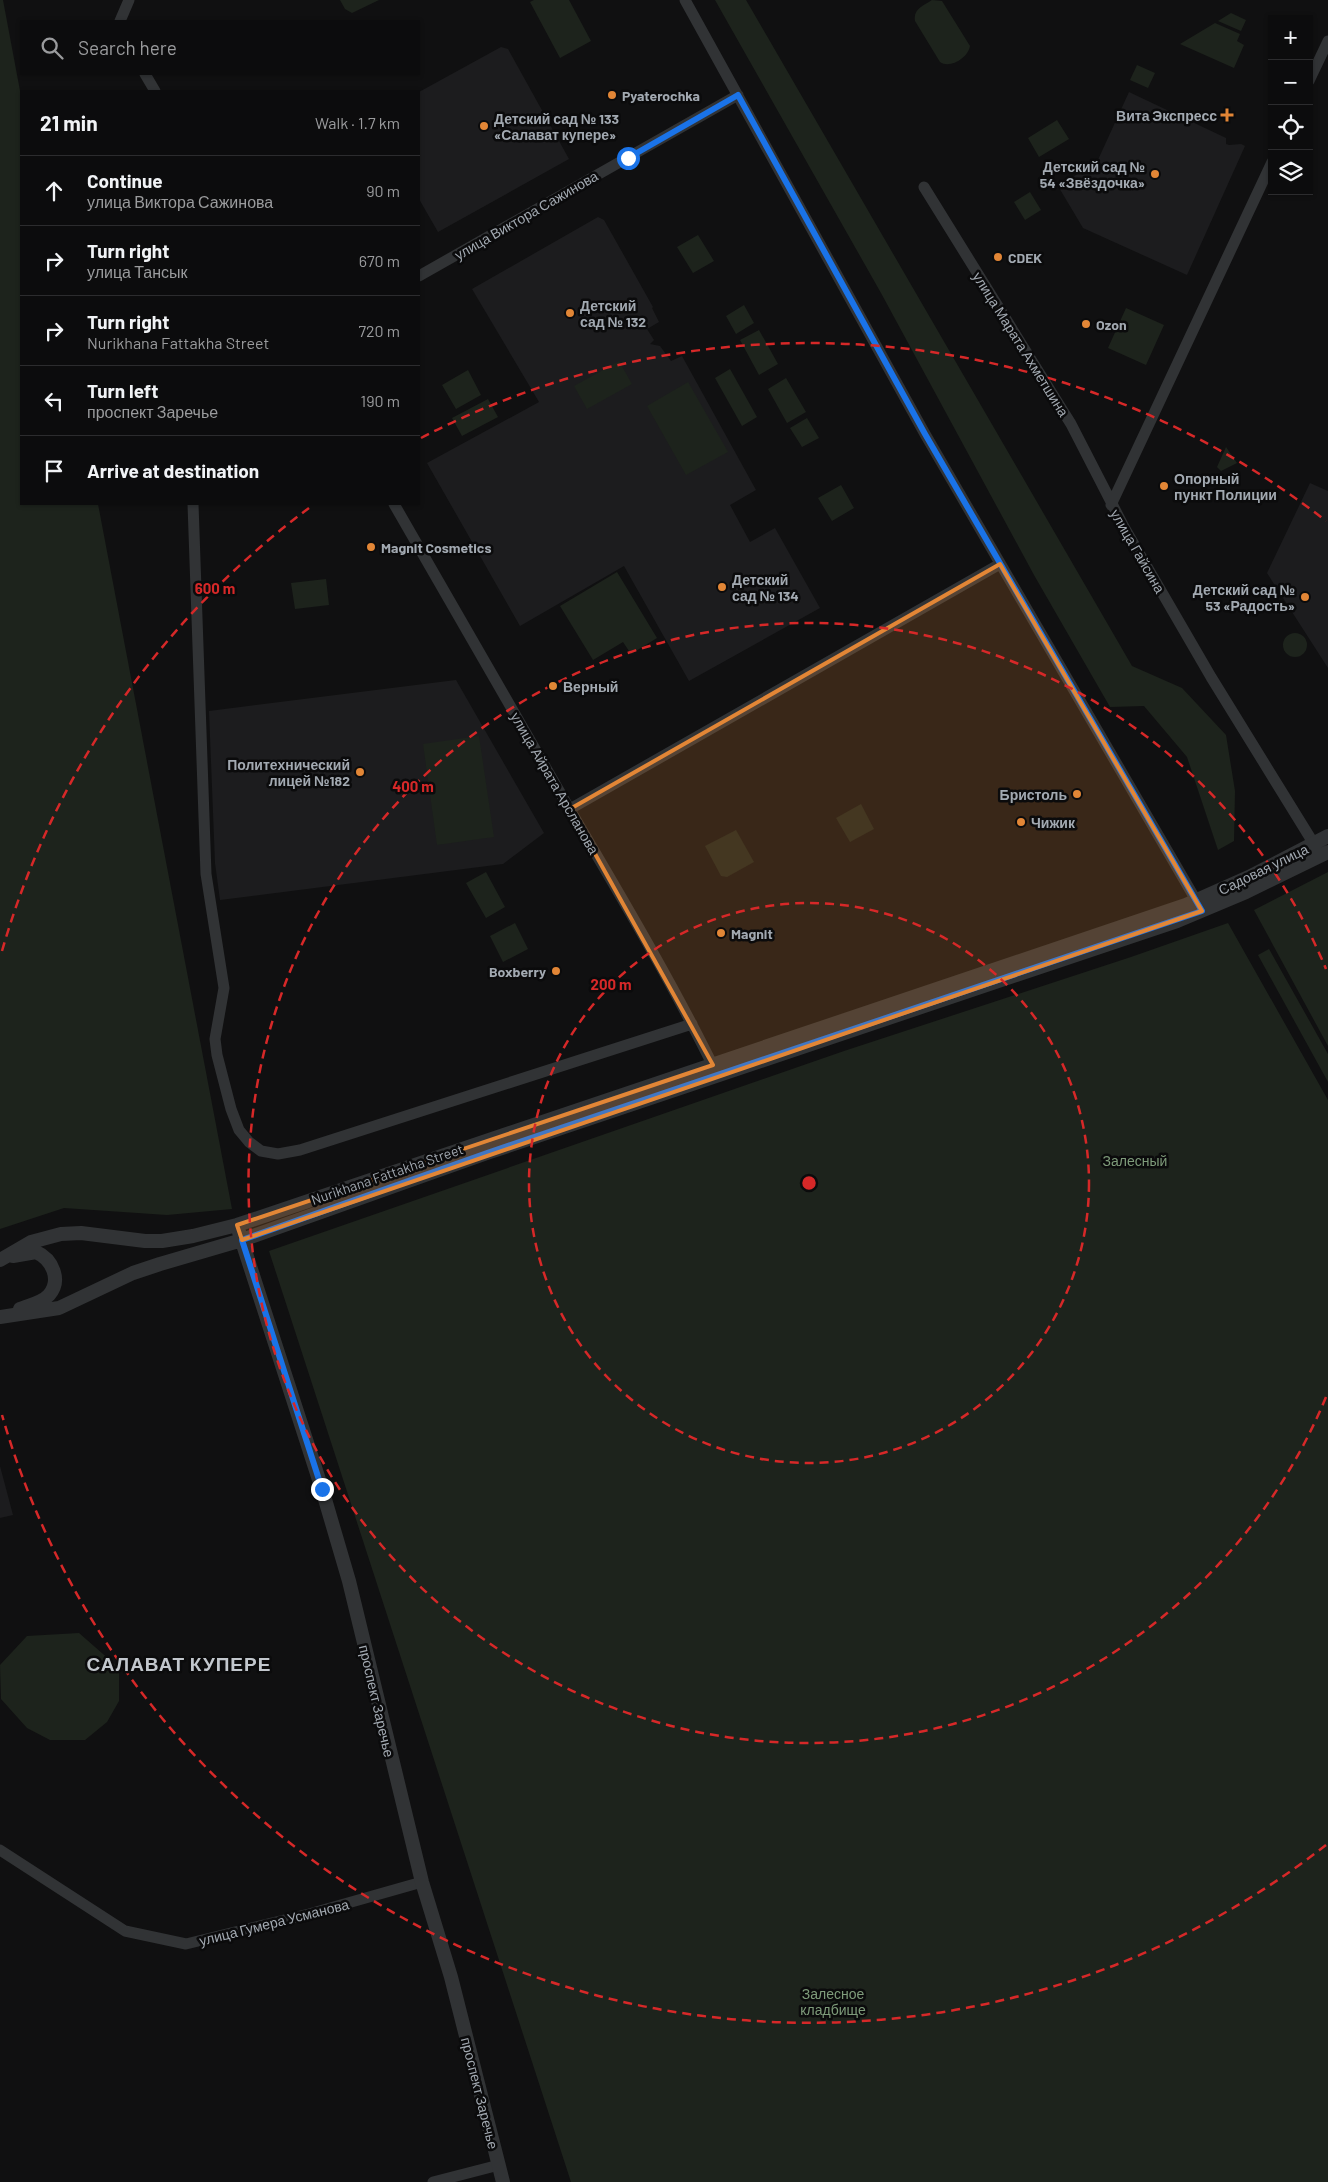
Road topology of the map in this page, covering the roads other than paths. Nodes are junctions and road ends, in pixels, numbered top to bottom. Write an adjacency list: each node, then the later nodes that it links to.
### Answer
1 (129, 0): 3 (street)
2 (685, 0): 8 (street)
3 (120, 20)
4 (1328, 41): 5 (street)
5 (1313, 73)
6 (145, 75): 7 (street)
7 (153, 90)
8 (738, 95): 11 (street, улица Виктора Сажинова); 15 (street)
9 (1268, 171): 14 (street, улица Гайсина)
10 (924, 187): 14 (street, улица Марата Ахметшина)
11 (420, 275)
12 (194, 505): 21 (street)
13 (395, 505): 16 (street, улица Айрата Арсланова)
14 (1111, 505): 18 (street, улица Гайсина)
15 (1000, 564): 16 (street); 20 (street)
16 (570, 809): 21 (street, улица Айрата Арсланова)
17 (1328, 836): 18 (street, Садовая улица)
18 (1314, 844): 20 (street, Садовая улица)
19 (1328, 852): 20 (street, Садовая улица)
20 (1199, 906): 22 (street, Nurikhana Fattakha Street)
21 (692, 1024): 22 (street, улица Айрата Арсланова)
22 (716, 1070): 23 (street, Nurikhana Fattakha Street); 24 (street, Nurikhana Fattakha Street)
23 (237, 1225): 24 (street, проспект Заречье); 25 (street, Nurikhana Fattakha Street)
24 (242, 1240): 26 (street, Nurikhana Fattakha Street); 28 (street, проспект Заречье)
25 (1, 1259): 26 (street)
26 (4, 1317)
27 (0, 1850): 28 (street, улица Гумера Усманова)
28 (422, 1882): 29 (street, проспект Заречье)
29 (499, 2165): 30 (street); 31 (street, проспект Заречье)
30 (433, 2182)
31 (504, 2182)

